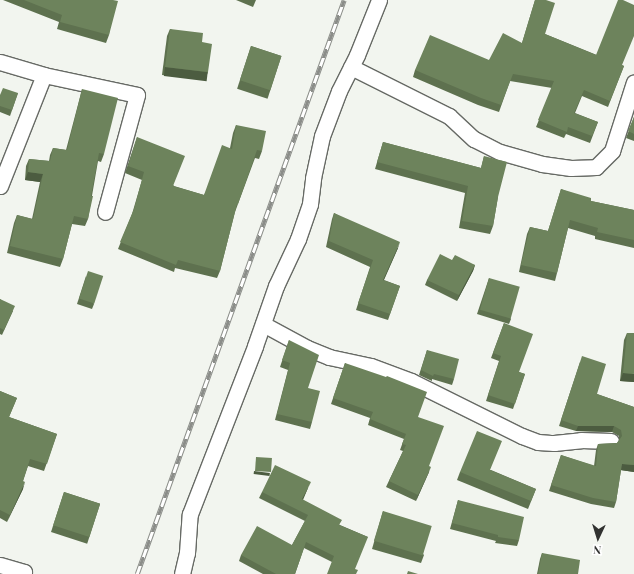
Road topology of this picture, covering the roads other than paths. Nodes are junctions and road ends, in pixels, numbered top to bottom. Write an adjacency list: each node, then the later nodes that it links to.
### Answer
1 (379, 0): 3 (street)
2 (0, 62): 4 (street)
3 (351, 67): 5 (street); 8 (street)
4 (44, 74): 6 (street); 7 (street)
5 (634, 82)
6 (0, 186)
7 (105, 212)
8 (263, 324): 9 (street); 12 (street)
9 (611, 441)
10 (0, 565): 11 (street)
11 (23, 574)
12 (182, 574)

